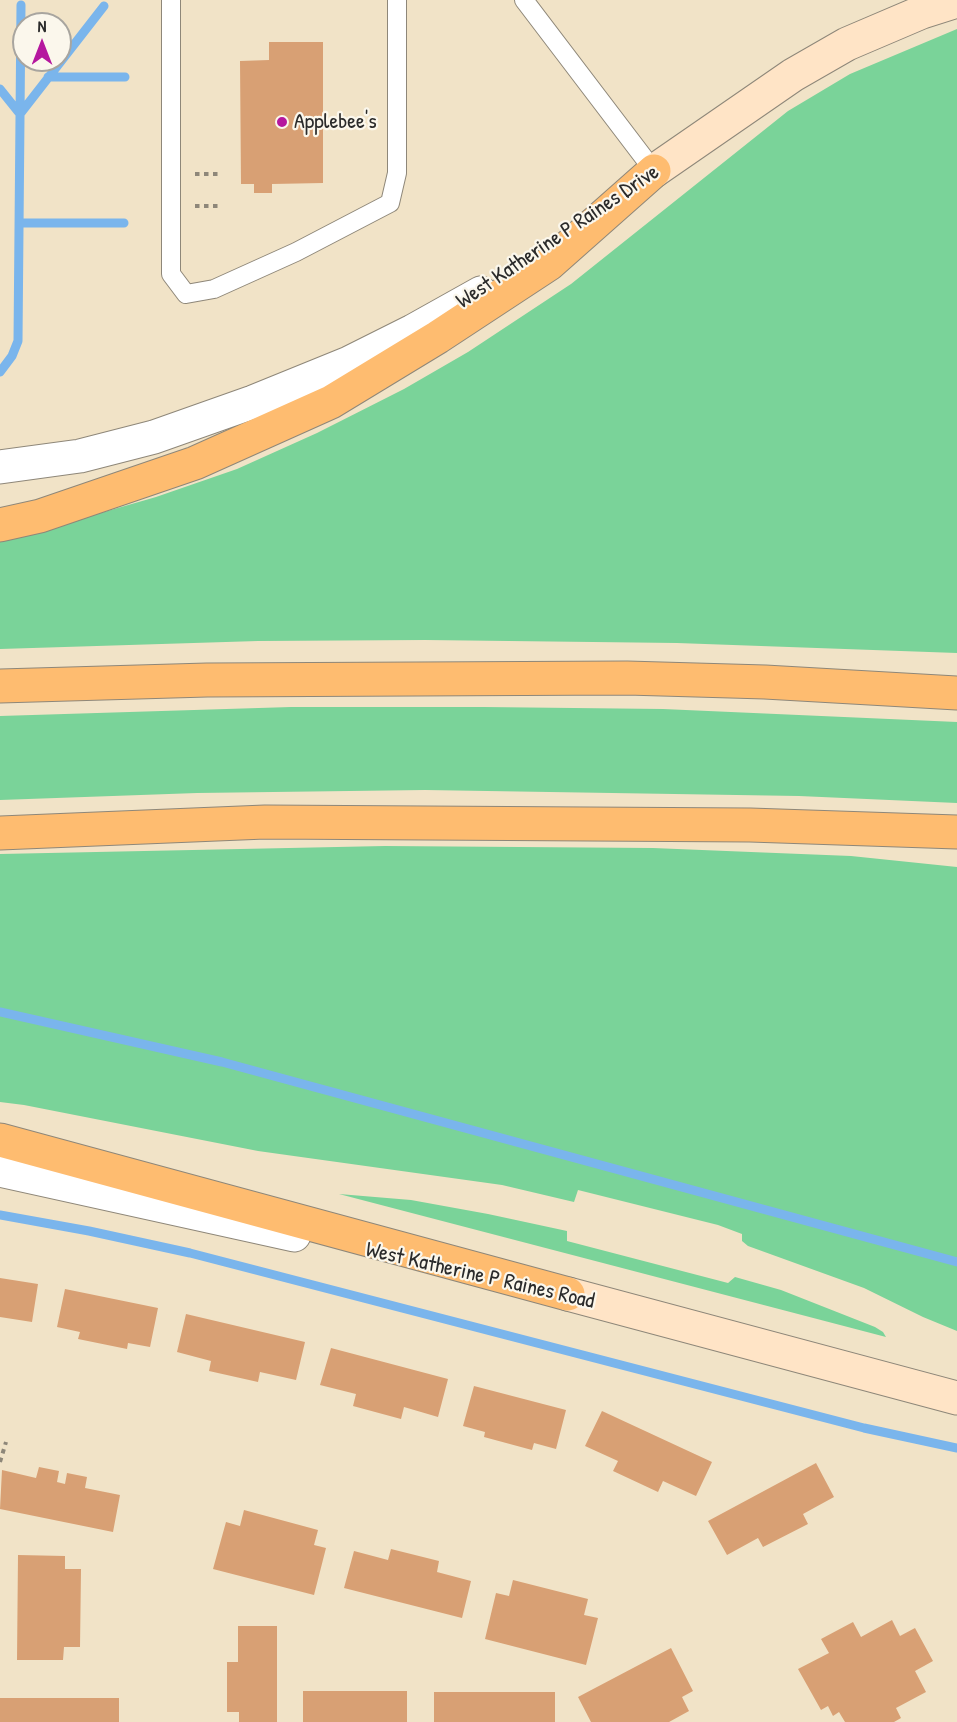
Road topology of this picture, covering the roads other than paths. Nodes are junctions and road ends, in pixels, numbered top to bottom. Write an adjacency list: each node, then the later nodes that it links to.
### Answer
1 (171, 0): 2 (lane)
2 (397, 0)
3 (524, 0): 5 (lane)
4 (957, 1): 5 (street, West Katherine P Raines Drive)
5 (654, 171): 6 (street, West Katherine P Raines Drive); 7 (highway)
6 (0, 466)
7 (0, 525)
8 (0, 686): 9 (highway)
9 (957, 693)
10 (750, 825): 11 (highway); 12 (highway); 13 (highway)
11 (957, 832)
12 (0, 833)
13 (957, 850)
14 (0, 1140): 16 (highway)
15 (0, 1170): 16 (street, West Katherine P Raines Road)
16 (568, 1294): 17 (street, West Katherine P Raines Road)
17 (957, 1398)

